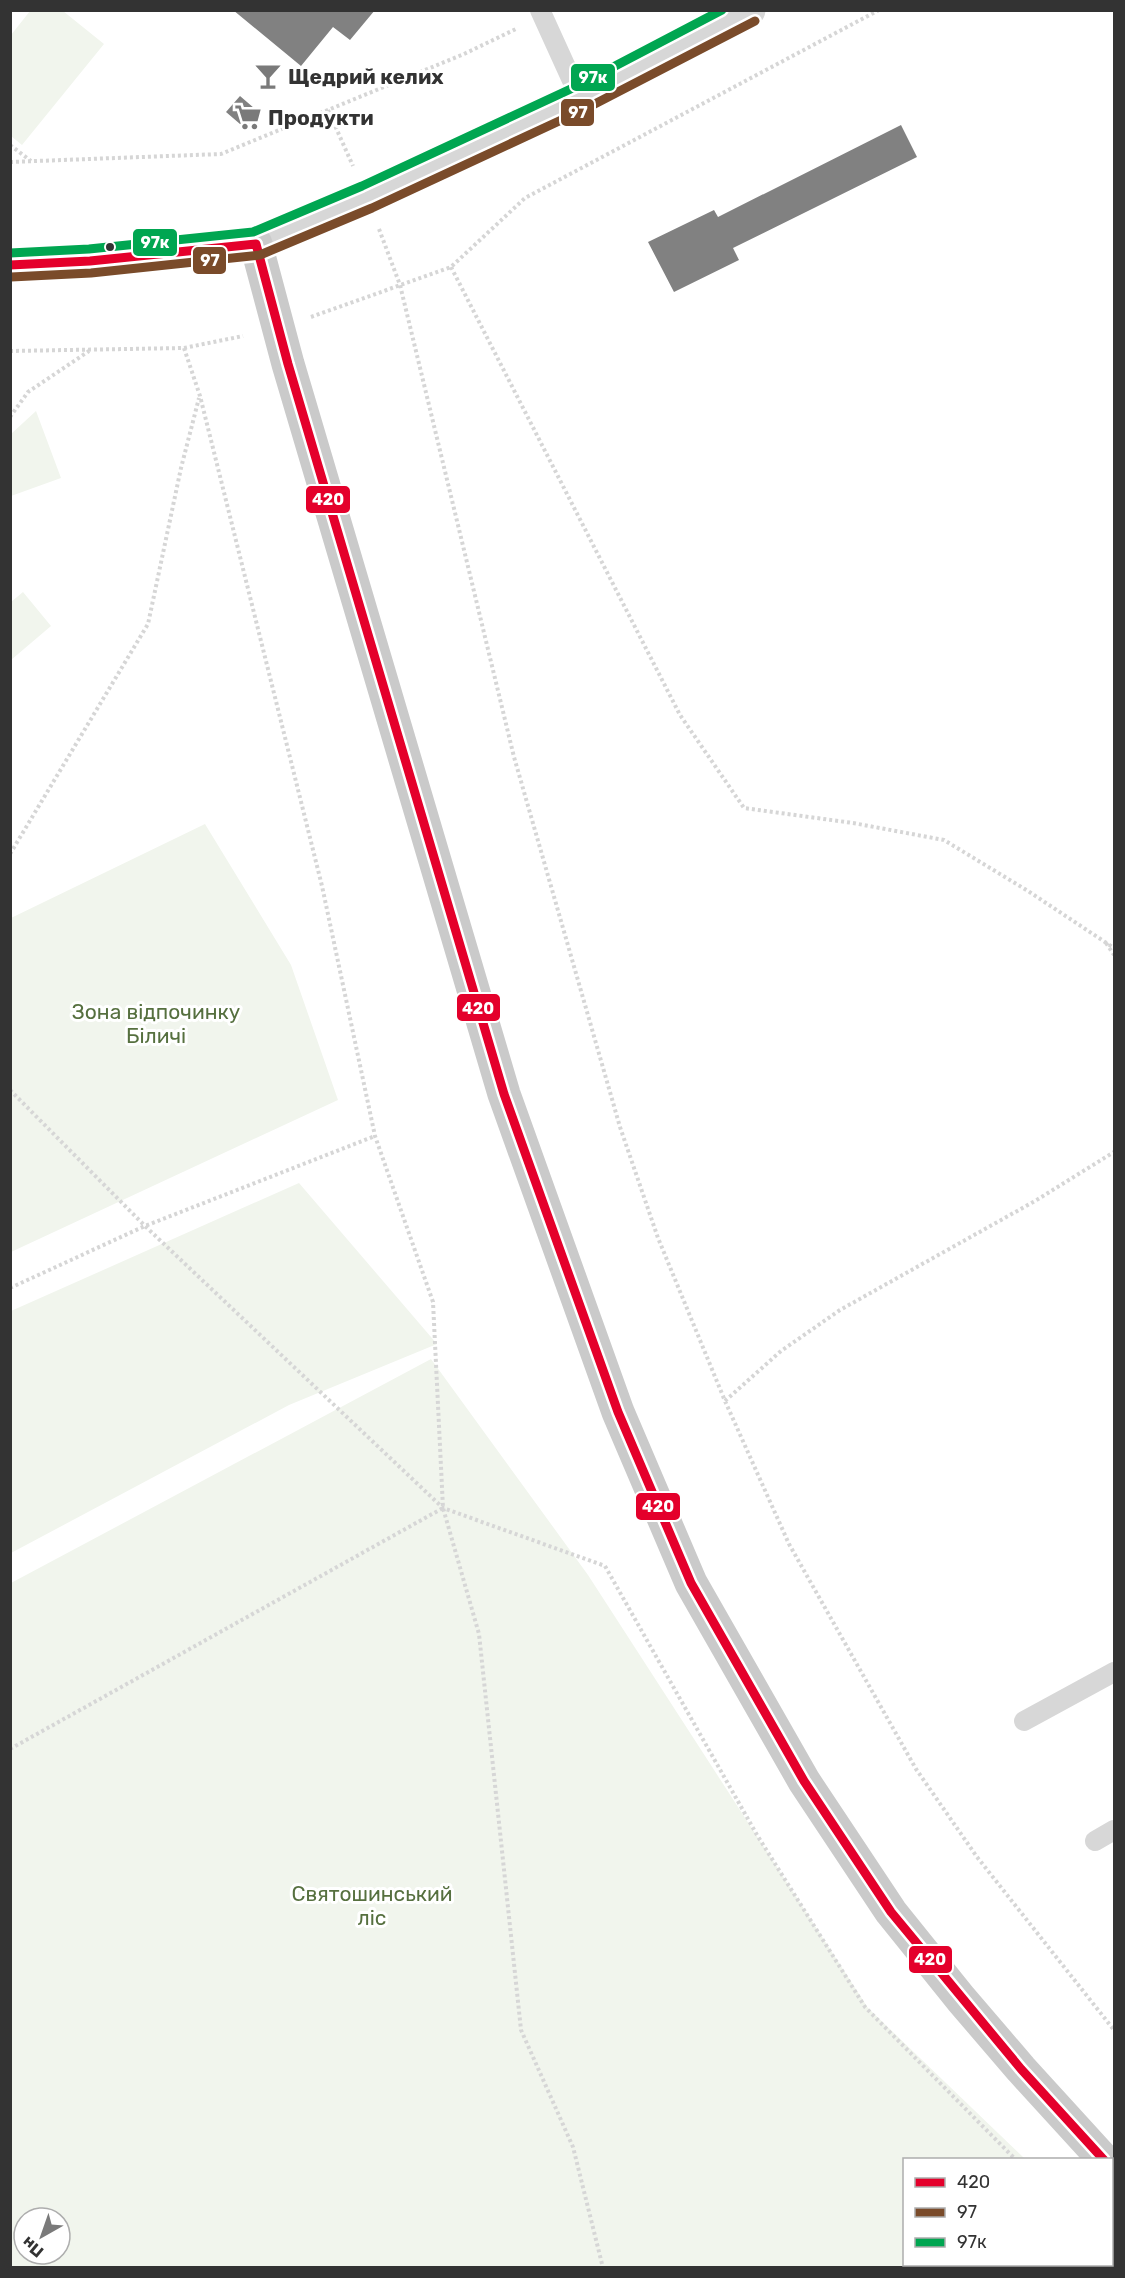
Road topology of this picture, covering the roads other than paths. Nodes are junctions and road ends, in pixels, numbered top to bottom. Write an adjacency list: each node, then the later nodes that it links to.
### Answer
1 (749, 10): 3 (street)
2 (541, 13): 3 (lane)
3 (580, 98): 4 (street)
4 (256, 244): 5 (main road); 10 (main road)
5 (10, 265)
6 (1114, 1672): 7 (lane)
7 (1024, 1721)
8 (1114, 1830): 9 (lane)
9 (1095, 1841)
10 (1102, 2158)

